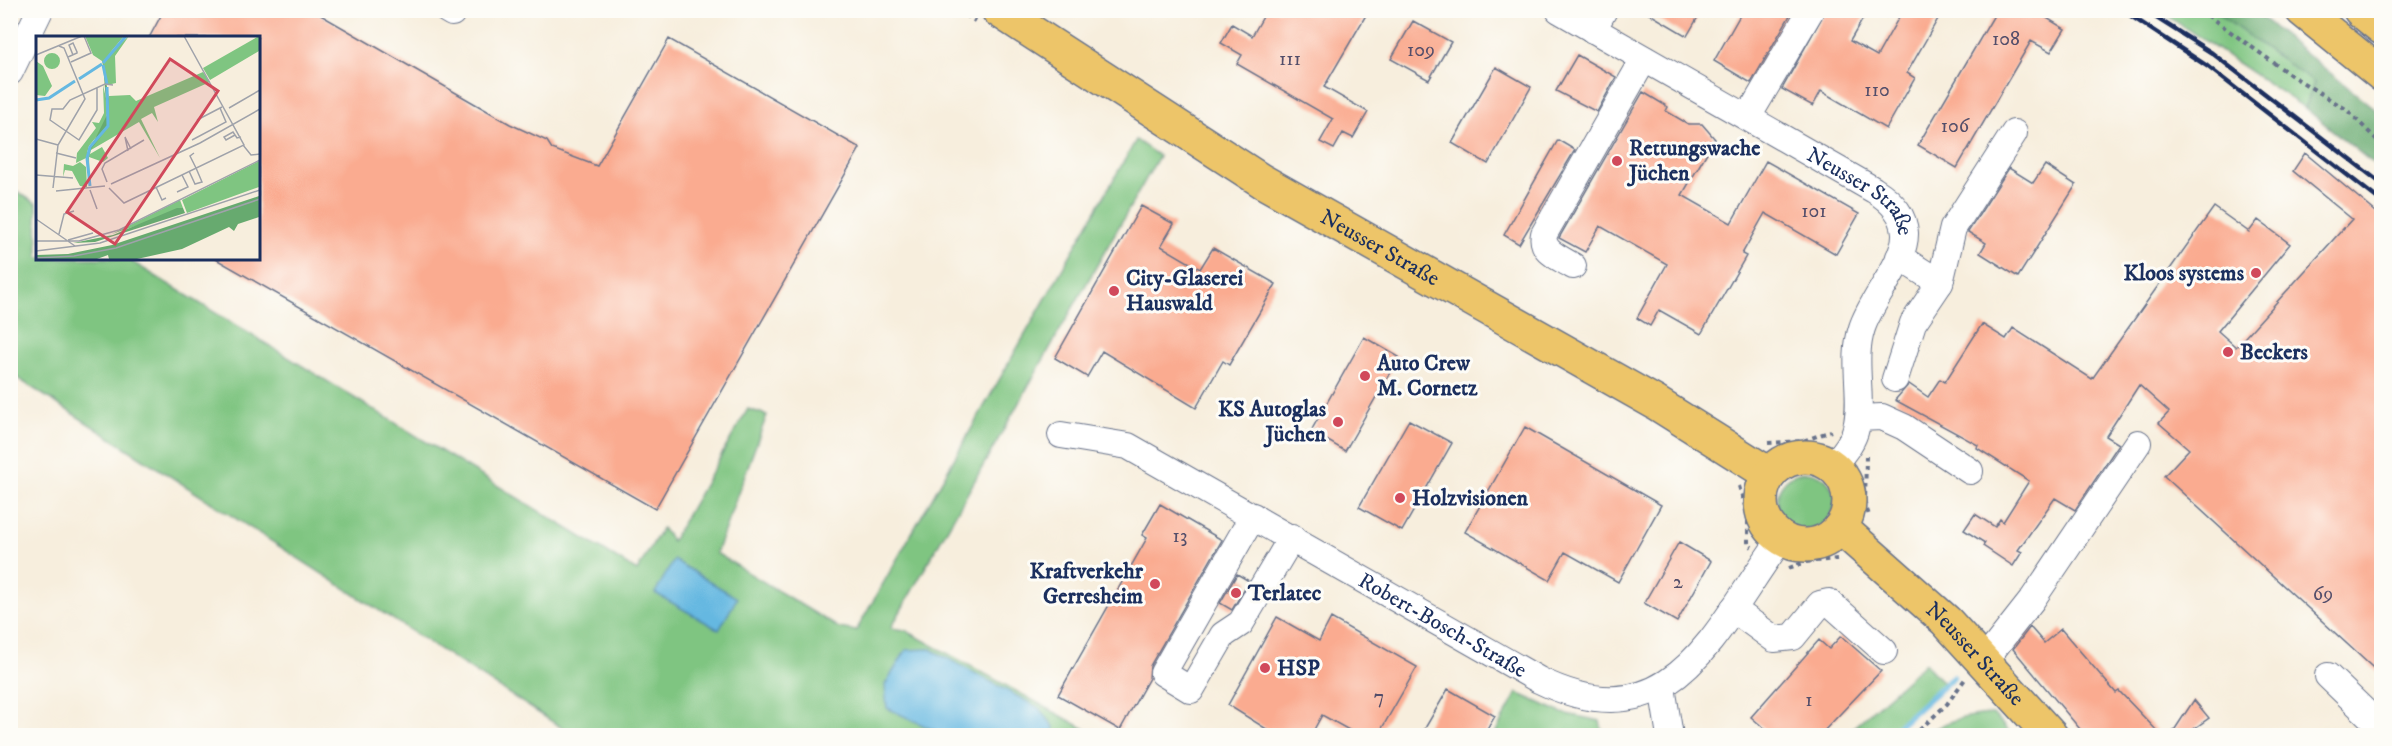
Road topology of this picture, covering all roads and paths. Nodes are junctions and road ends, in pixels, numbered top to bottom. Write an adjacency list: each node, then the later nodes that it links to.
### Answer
1 (40, 10): 11 (street)
2 (998, 10): 25 (main road, Neusser Straße)
3 (1559, 10): 8 (street, Neusser Straße)
4 (1811, 10): 13 (street)
5 (2200, 10): 15 (path)
6 (2302, 10): 12 (main road)
7 (2360, 10): 9 (main road)
8 (1599, 20): 10 (street, Neusser Straße)
9 (2382, 28)
10 (1644, 59): 13 (street, Neusser Straße); 17 (street)
11 (10, 72)
12 (2382, 75)
13 (1748, 117): 16 (street, Neusser Straße)
14 (2014, 133): 18 (street)
15 (2382, 145)
16 (1899, 256): 18 (street); 20 (street, Neusser Straße)
17 (1573, 266)
18 (1940, 283): 19 (street)
19 (1895, 379)
20 (1858, 418): 23 (street, Neusser Straße); 24 (street)
21 (1061, 435): 26 (street, Robert-Bosch-Straße)
22 (2138, 443): 32 (street)
23 (1832, 467): 25 (main road); 27 (main road)
24 (1970, 471)
25 (1769, 474): 29 (main road)
26 (1253, 516): 28 (street, Robert-Bosch-Straße); 28 (street)
27 (1841, 528): 29 (main road); 32 (main road, Neusser Straße)
28 (1292, 537): 34 (street, Robert-Bosch-Straße)
29 (1781, 539): 30 (street, Robert-Bosch-Straße)
30 (1733, 609): 31 (street); 34 (street, Robert-Bosch-Straße)
31 (1884, 651)
32 (1984, 661): 37 (path); 38 (main road, Neusser Straße)
33 (2328, 676): 35 (street)
34 (1662, 687): 36 (street)
35 (2382, 728)
36 (1670, 735)
37 (1913, 735)
38 (2051, 735)

